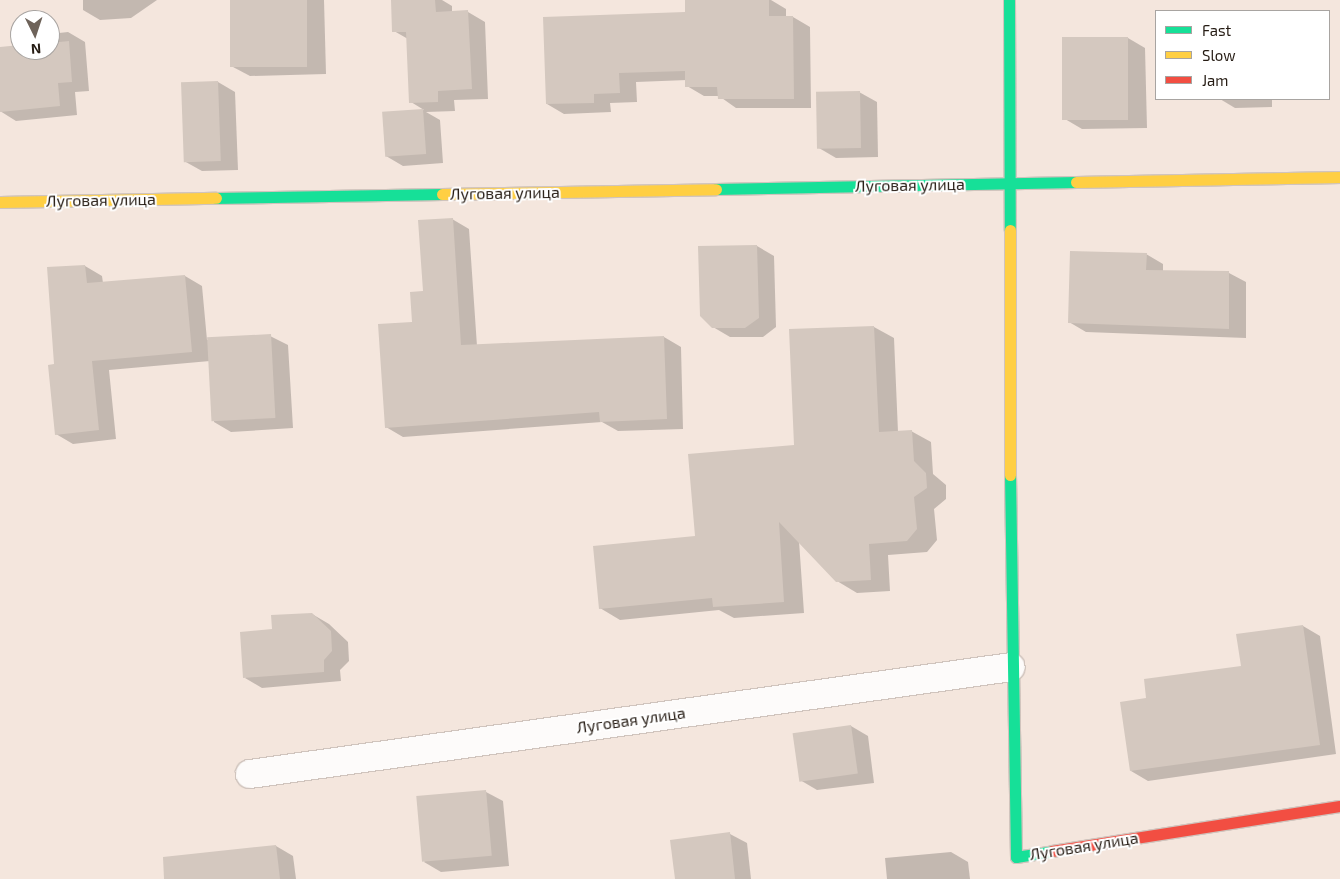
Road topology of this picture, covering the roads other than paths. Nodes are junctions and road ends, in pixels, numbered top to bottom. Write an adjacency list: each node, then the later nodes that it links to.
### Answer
1 (1009, 0): 3 (street, Луговая улица)
2 (1340, 177): 3 (street, Луговая улица)
3 (1011, 183): 4 (street, Луговая улица); 5 (street, Луговая улица)
4 (0, 202)
5 (1011, 667): 6 (street, Луговая улица); 7 (street, Луговая улица)
6 (250, 774)
7 (1340, 806)

